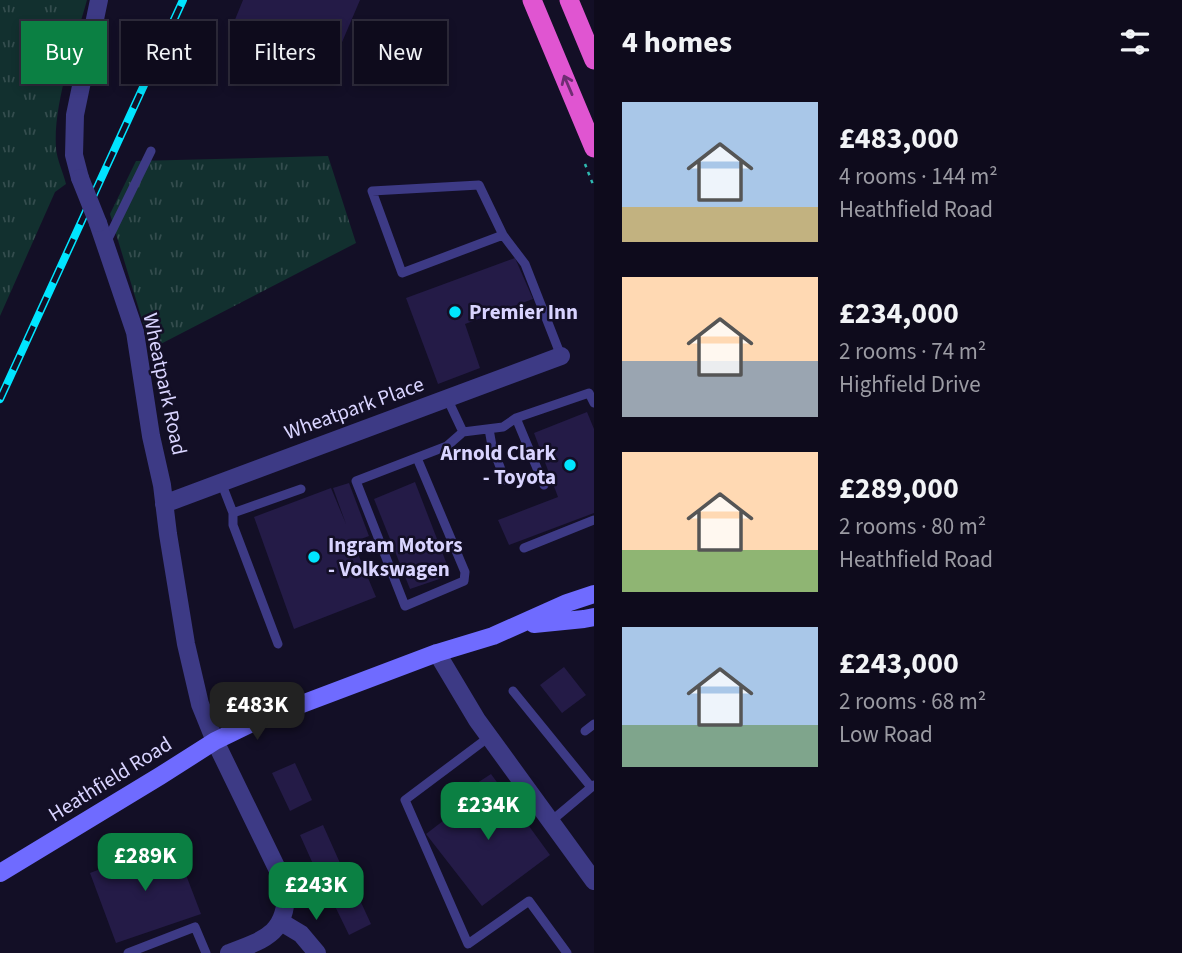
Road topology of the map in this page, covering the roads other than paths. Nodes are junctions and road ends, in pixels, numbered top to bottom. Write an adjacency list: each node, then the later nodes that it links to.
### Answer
1 (99, 0): 8 (street, Wheatpark Road, bridge)
2 (532, 0): 5 (highway, one-way to 2)
3 (569, 0): 4 (highway)
4 (594, 60)
5 (594, 148)
6 (150, 151): 8 (lane)
7 (503, 235): 7 (lane); 9 (lane)
8 (106, 244): 20 (street, Wheatpark Road)
9 (561, 356): 10 (street, Wheatpark Place)
10 (447, 398): 14 (lane); 17 (street, Wheatpark Place)
11 (594, 402): 12 (lane)
12 (516, 418): 13 (lane); 18 (lane)
13 (489, 429): 14 (lane); 16 (lane)
14 (463, 432): 15 (lane)
15 (417, 458): 15 (lane)
16 (505, 480)
17 (221, 482): 20 (street, Wheatpark Place); 21 (lane)
18 (544, 485)
19 (301, 489): 21 (lane)
20 (164, 504): 33 (street, Wheatpark Road)
21 (233, 513): 27 (lane)
22 (594, 520): 23 (lane)
23 (524, 548)
24 (594, 594): 26 (main road, Heathfield Road)
25 (594, 617): 26 (main road, Heathfield Road)
26 (520, 625): 28 (main road, Heathfield Road)
27 (278, 644)
28 (437, 653): 32 (street); 33 (main road, Heathfield Road)
29 (513, 691): 34 (lane)
30 (594, 724): 31 (lane)
31 (585, 731)
32 (489, 737): 35 (street); 43 (lane)
33 (215, 740): 36 (main road, Heathfield Road); 38 (street, Wheatpark Road)
34 (593, 786): 35 (lane)
35 (550, 822): 37 (street)
36 (0, 873)
37 (594, 881)
38 (281, 922): 41 (street); 42 (street)
39 (128, 953): 40 (lane)
40 (205, 953)
41 (229, 953)
42 (317, 953)
43 (567, 953)

